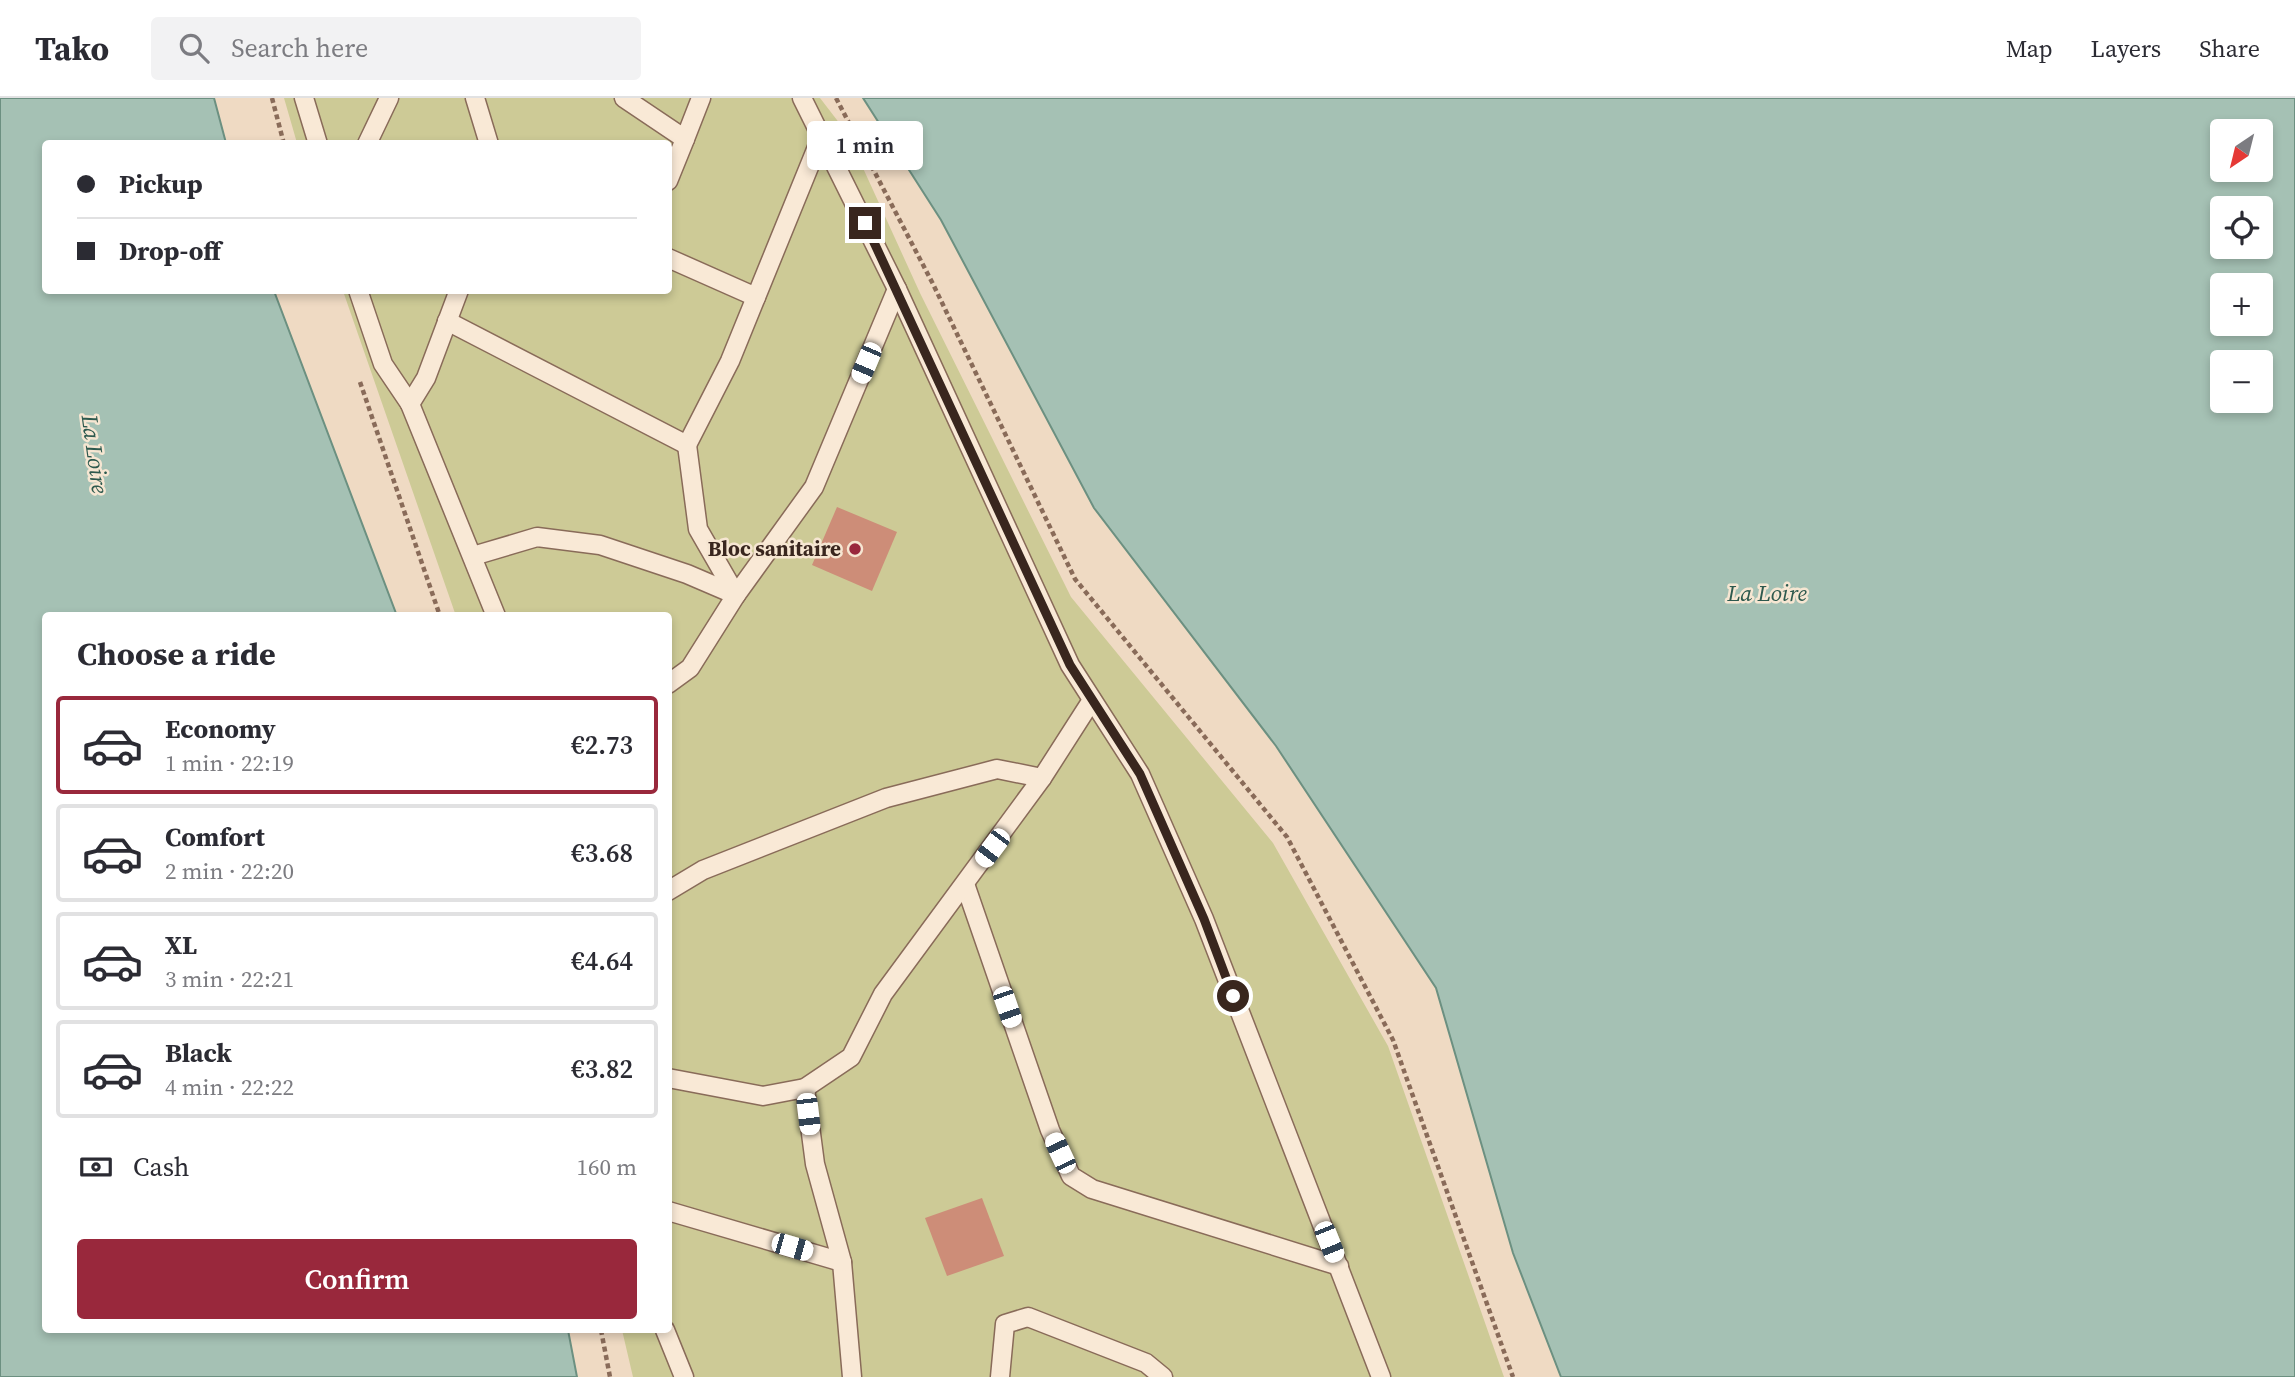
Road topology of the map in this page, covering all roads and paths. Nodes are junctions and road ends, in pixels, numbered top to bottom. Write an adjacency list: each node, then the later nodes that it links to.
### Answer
1 (272, 98): 11 (path)
2 (304, 98): 12 (lane)
3 (388, 98): 13 (lane)
4 (474, 98): 14 (lane)
5 (625, 98): 10 (lane)
6 (701, 98): 10 (lane)
7 (802, 98): 9 (lane)
8 (836, 98): 47 (path)
9 (822, 135): 17 (lane); 20 (lane)
10 (685, 139): 15 (lane)
11 (284, 140)
12 (317, 140)
13 (369, 140)
14 (488, 140)
15 (672, 171)
16 (672, 260): 20 (lane)
17 (897, 289): 26 (lane); 30 (lane)
18 (359, 294): 23 (lane)
19 (457, 294): 21 (lane)
20 (756, 297): 24 (lane)
21 (447, 321): 23 (lane); 24 (lane)
22 (356, 369): 27 (path)
23 (410, 404): 25 (lane)
24 (687, 445): 26 (lane)
25 (473, 556): 26 (lane); 28 (lane)
26 (736, 595): 29 (lane)
27 (439, 612)
28 (494, 612)
29 (672, 681)
30 (1092, 699): 31 (lane); 38 (lane)
31 (1042, 778): 32 (lane); 33 (lane)
32 (965, 884): 35 (lane); 38 (lane)
33 (672, 889)
34 (672, 1079): 35 (lane)
35 (806, 1088): 37 (lane)
36 (672, 1212): 37 (lane)
37 (842, 1262): 43 (lane)
38 (1339, 1266): 46 (lane)
39 (602, 1333): 41 (path)
40 (666, 1333): 42 (lane)
41 (610, 1377)
42 (684, 1377)
43 (852, 1377)
44 (1000, 1377): 45 (lane)
45 (1163, 1377)
46 (1381, 1377)
47 (1513, 1377)

